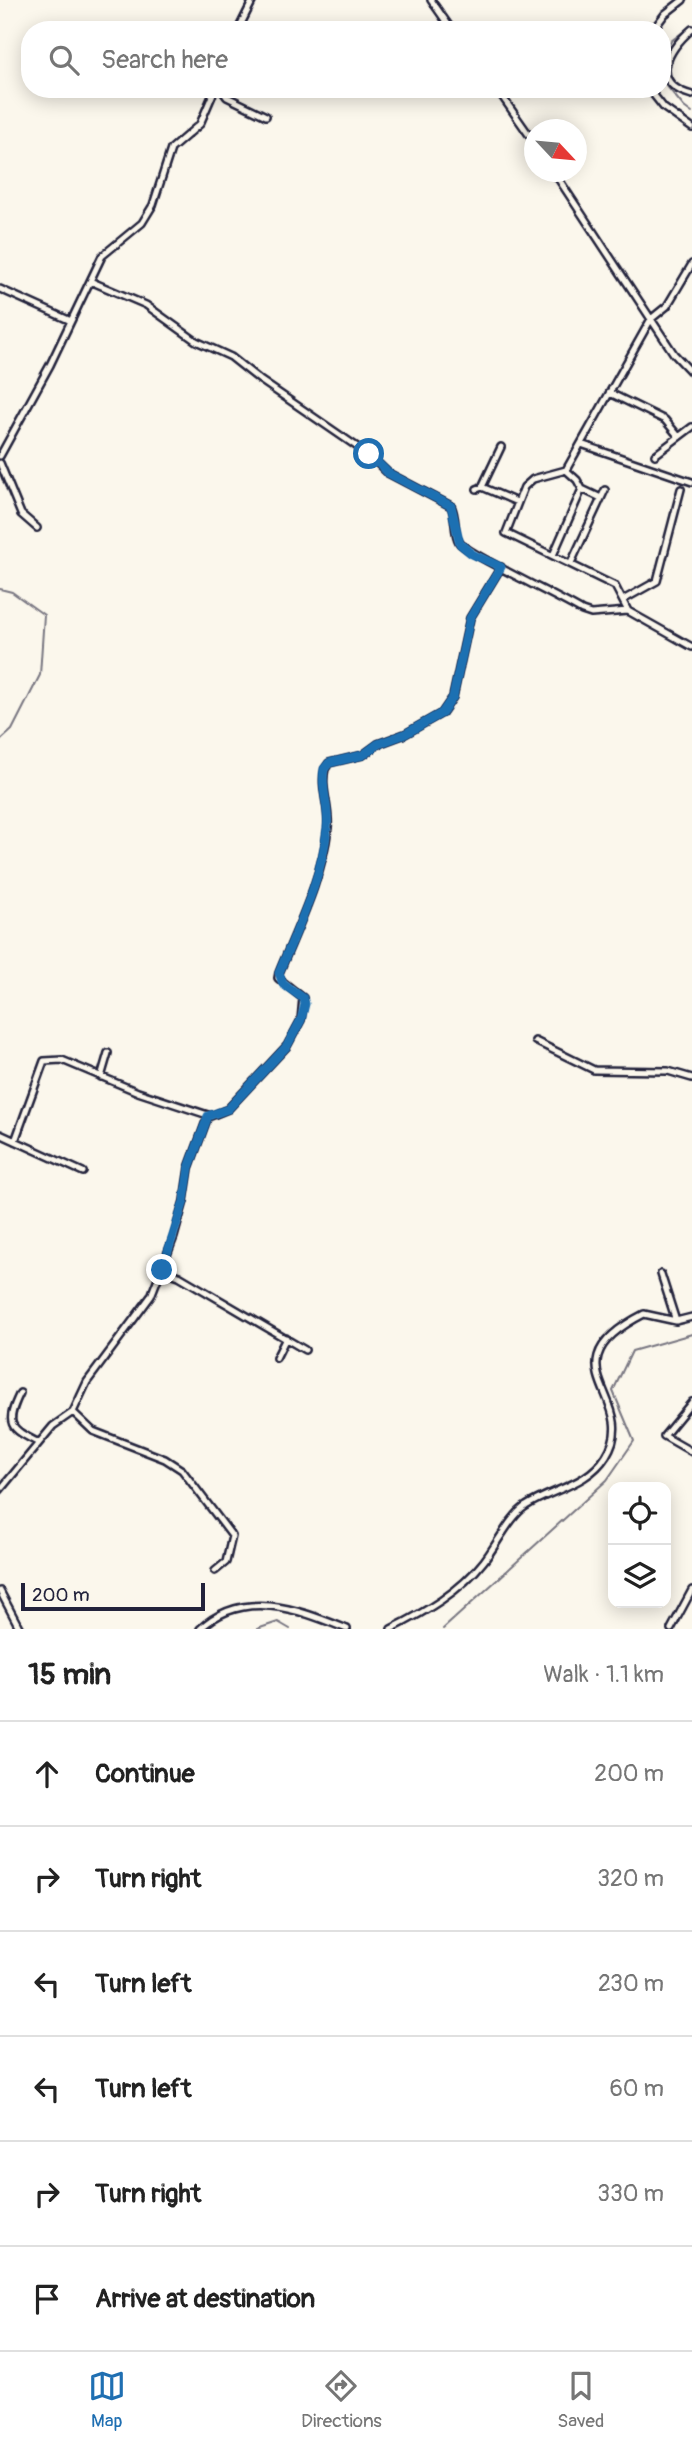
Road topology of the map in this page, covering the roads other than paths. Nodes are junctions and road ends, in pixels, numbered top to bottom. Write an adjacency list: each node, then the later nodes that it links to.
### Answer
1 (253, 0): 4 (street)
2 (430, 0): 5 (street)
3 (683, 0): 6 (street)
4 (242, 21)
5 (445, 21)
6 (660, 21)
7 (692, 29): 8 (street)
8 (671, 53)
9 (671, 84): 10 (street)
10 (692, 95)
11 (211, 98): 20 (street)
12 (230, 98): 15 (street)
13 (503, 98): 16 (street)
14 (656, 98): 17 (street)
15 (266, 116)
16 (524, 128)
17 (692, 128)
18 (561, 182): 22 (street)
19 (692, 264): 22 (street)
20 (90, 281): 23 (street); 43 (street)
21 (0, 289): 23 (street)
22 (651, 319): 24 (street); 25 (street)
23 (71, 321): 30 (street)
24 (692, 373)
25 (610, 393): 27 (street); 28 (street)
26 (692, 427): 27 (street)
27 (679, 437): 31 (street)
28 (581, 444): 33 (street); 34 (street)
29 (501, 447): 39 (street)
30 (0, 456)
31 (654, 456)
32 (0, 463): 40 (street)
33 (566, 470): 35 (street); 39 (street)
34 (692, 482)
35 (582, 489): 38 (street); 41 (street)
36 (681, 489): 44 (street)
37 (605, 490): 38 (street)
38 (601, 498): 42 (street)
39 (517, 502): 41 (street)
40 (37, 528)
41 (554, 553): 42 (street)
42 (571, 563): 44 (street)
43 (501, 567): 45 (street); 51 (street)
44 (623, 600): 45 (street)
45 (628, 611): 46 (street)
46 (692, 647)
47 (535, 1041): 50 (street)
48 (108, 1053): 49 (street)
49 (101, 1077): 51 (street); 53 (street)
50 (692, 1078)
51 (208, 1116): 55 (street)
52 (0, 1135): 53 (street)
53 (15, 1141): 54 (street)
54 (83, 1172)
55 (162, 1270): 59 (street); 64 (street)
56 (661, 1274): 58 (street)
57 (692, 1317): 58 (street)
58 (676, 1321): 74 (street)
59 (286, 1338): 60 (street); 61 (street)
60 (305, 1350)
61 (276, 1358)
62 (20, 1393): 65 (street)
63 (692, 1402): 66 (street)
64 (73, 1412): 65 (street); 68 (street)
65 (39, 1443): 67 (street)
66 (692, 1452)
67 (0, 1490)
68 (215, 1571)
69 (692, 1590): 75 (street)
70 (0, 1591): 71 (street)
71 (20, 1629)
72 (200, 1629): 73 (street)
73 (347, 1629)
74 (391, 1629)
75 (671, 1629)

